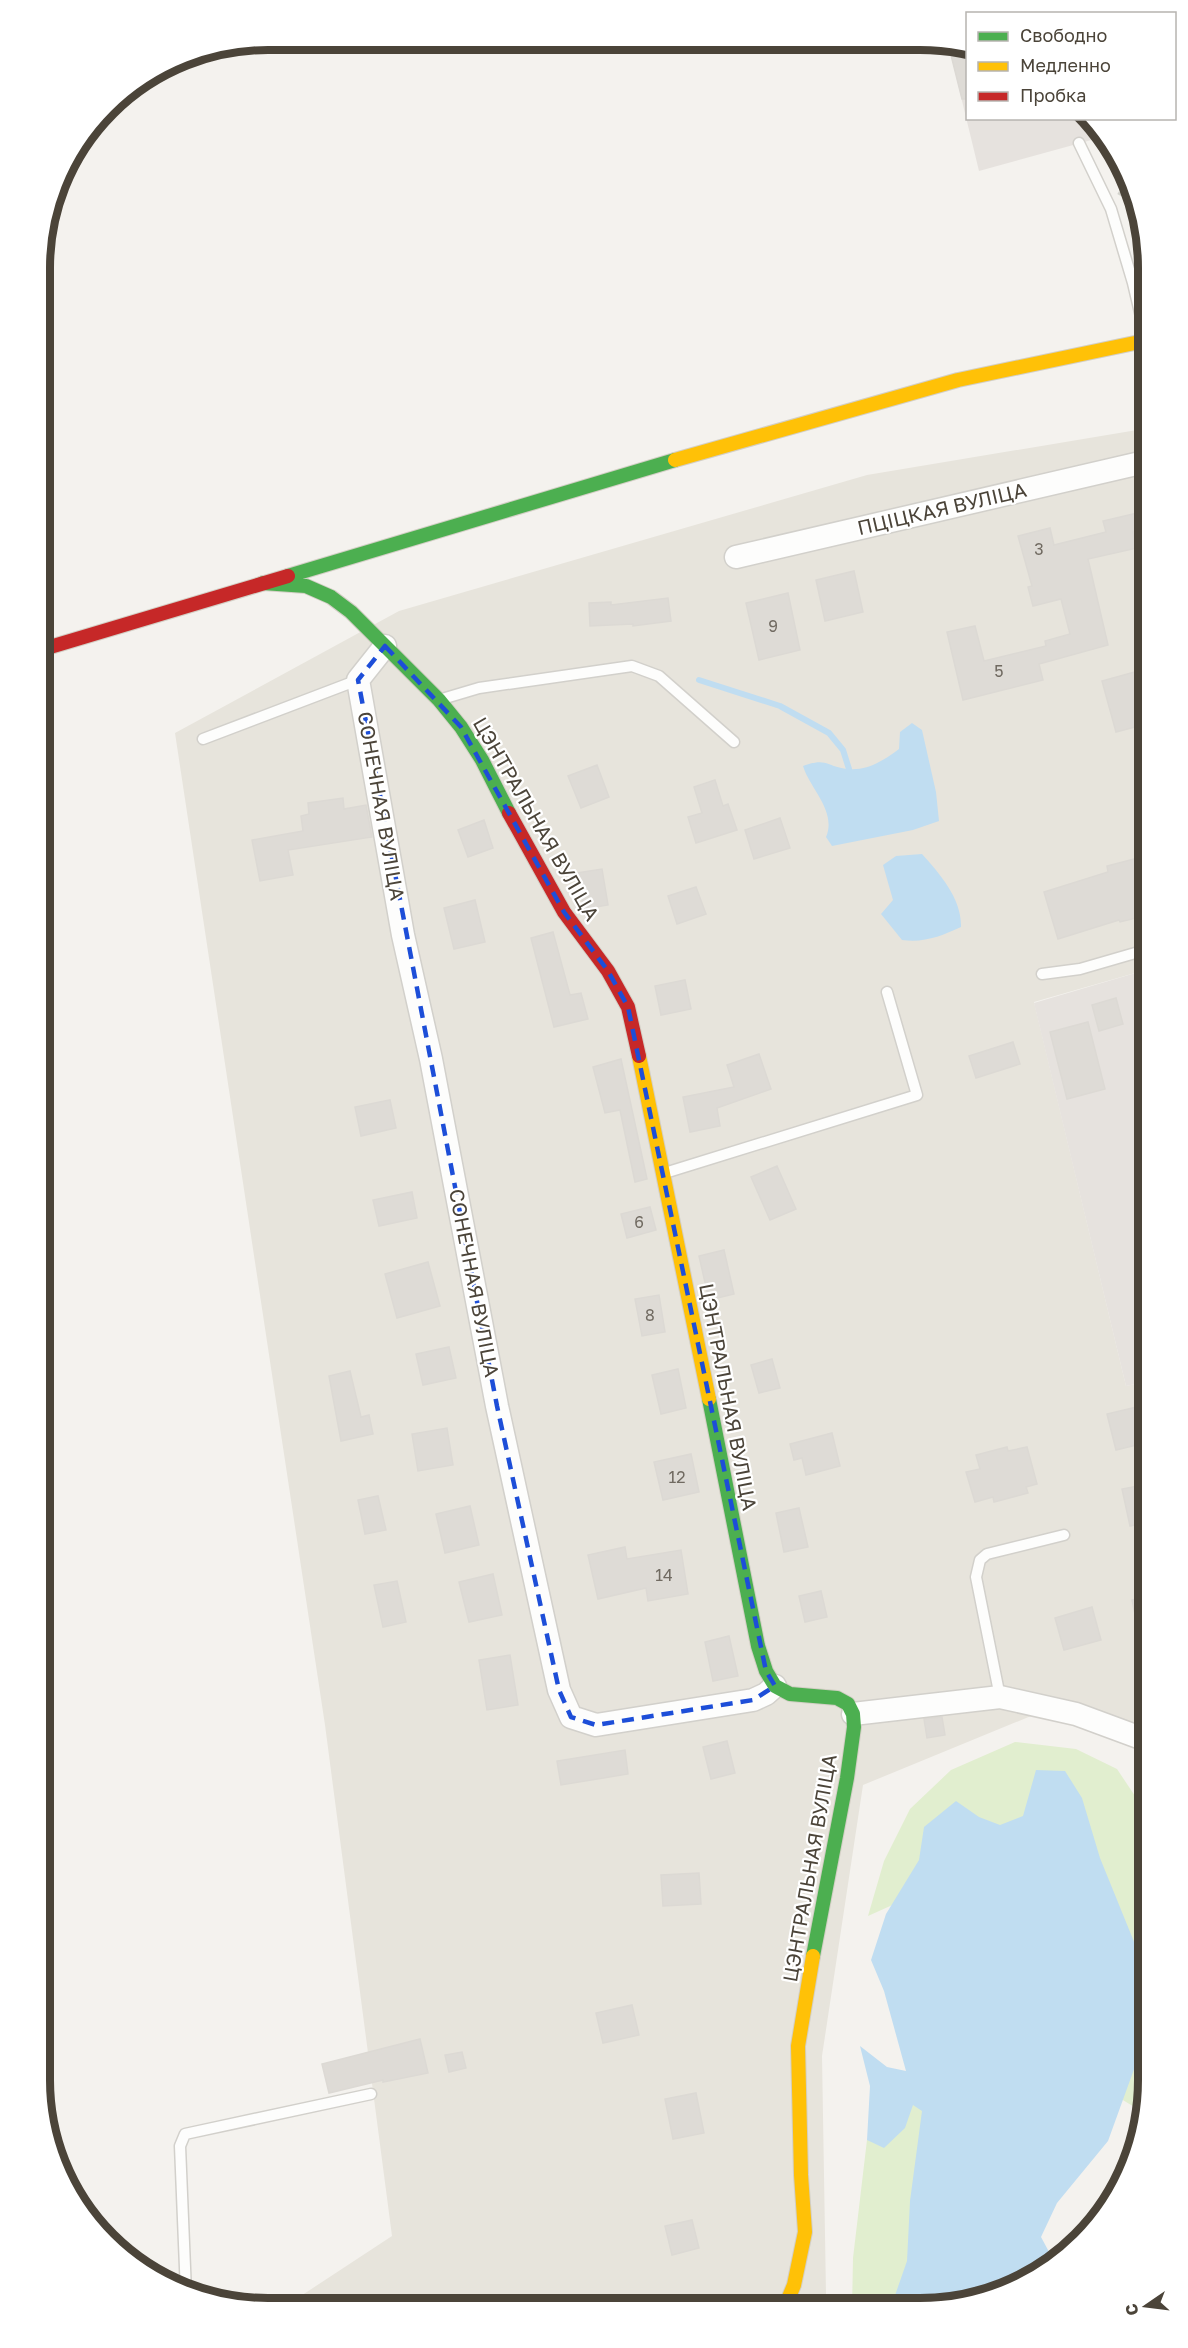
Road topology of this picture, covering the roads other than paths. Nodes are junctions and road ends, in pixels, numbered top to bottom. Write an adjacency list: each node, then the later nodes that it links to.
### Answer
1 (1079, 143): 2 (lane)
2 (1138, 303)
3 (1138, 345): 5 (street)
4 (1138, 464): 6 (street, ПЦІЦКАЯ ВУЛІЦА)
5 (374, 550): 7 (street); 8 (street)
6 (736, 557)
7 (348, 570)
8 (263, 583): 10 (street, ЦЭНТРАЛЬНАЯ ВУЛІЦА); 12 (street)
9 (344, 591): 10 (street)
10 (351, 612): 11 (street, ЦЭНТРАЛЬНАЯ ВУЛІЦА)
11 (385, 646): 13 (street); 14 (street, ЦЭНТРАЛЬНАЯ ВУЛІЦА)
12 (50, 647)
13 (358, 680): 15 (lane); 22 (street, СОНЕЧНАЯ ВУЛІЦА)
14 (439, 700): 16 (lane); 20 (street, ЦЭНТРАЛЬНАЯ ВУЛІЦА)
15 (203, 739)
16 (734, 742)
17 (1138, 952): 18 (lane)
18 (1042, 974)
19 (887, 992): 20 (lane)
20 (664, 1173): 22 (street, ЦЭНТРАЛЬНАЯ ВУЛІЦА)
21 (1064, 1535): 23 (lane)
22 (775, 1686): 24 (street)
23 (1000, 1697): 24 (street); 25 (street)
24 (853, 1714): 28 (street, ЦЭНТРАЛЬНАЯ ВУЛІЦА)
25 (1138, 1737)
26 (371, 2094): 27 (lane)
27 (186, 2283)
28 (789, 2298)

